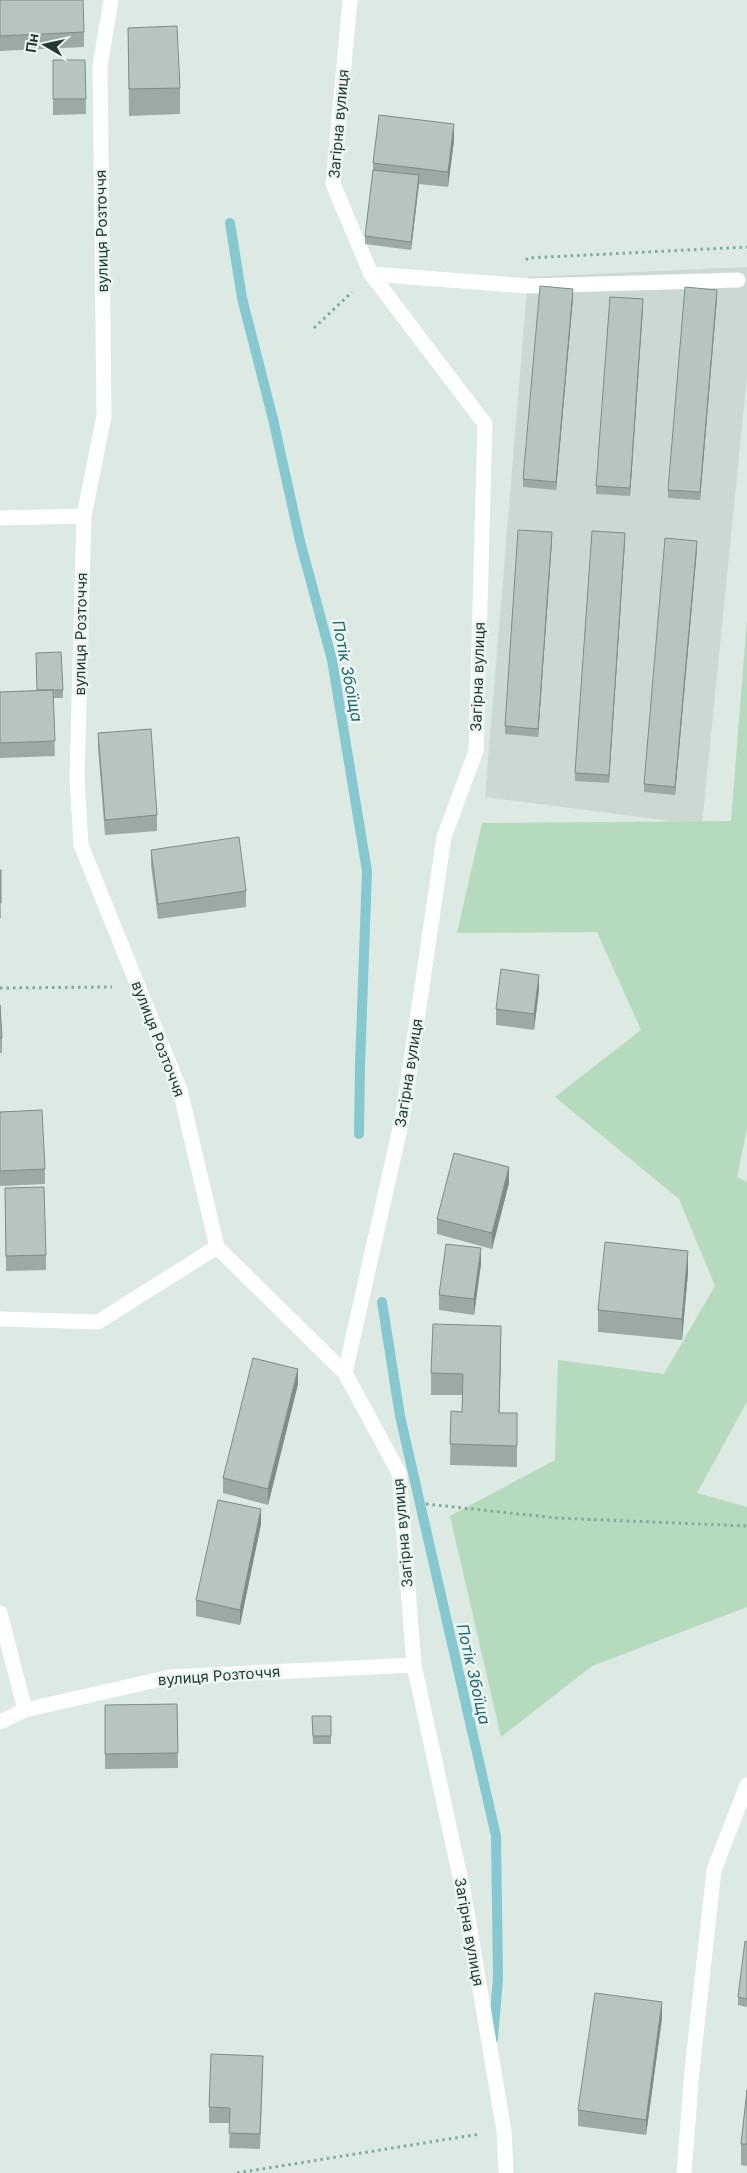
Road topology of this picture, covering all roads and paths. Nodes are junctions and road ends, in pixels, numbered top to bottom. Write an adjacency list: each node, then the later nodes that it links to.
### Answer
1 (111, 0): 8 (street, вулиця Розточчя)
2 (350, 0): 4 (street, Загірна вулиця)
3 (747, 247): 6 (path)
4 (371, 274): 6 (street); 7 (path); 14 (street, Загірна вулиця)
5 (738, 280): 6 (street)
6 (501, 284)
7 (314, 328)
8 (84, 516): 9 (street); 10 (street, вулиця Розточчя)
9 (0, 518)
10 (138, 986): 11 (path); 12 (street, вулиця Розточчя)
11 (0, 988)
12 (217, 1246): 13 (street); 14 (street)
13 (0, 1319)
14 (345, 1372): 15 (street, Загірна вулиця)
15 (401, 1501): 16 (path); 18 (street, Загірна вулиця)
16 (747, 1526)
17 (0, 1612): 19 (street)
18 (414, 1665): 19 (street, вулиця Розточчя); 22 (street, Загірна вулиця)
19 (25, 1710): 20 (street, вулиця Розточчя)
20 (0, 1722)
21 (747, 1786): 25 (street)
22 (504, 2130): 23 (street, Загірна вулиця); 24 (path)
23 (503, 2170)
24 (237, 2173)
25 (684, 2173)

